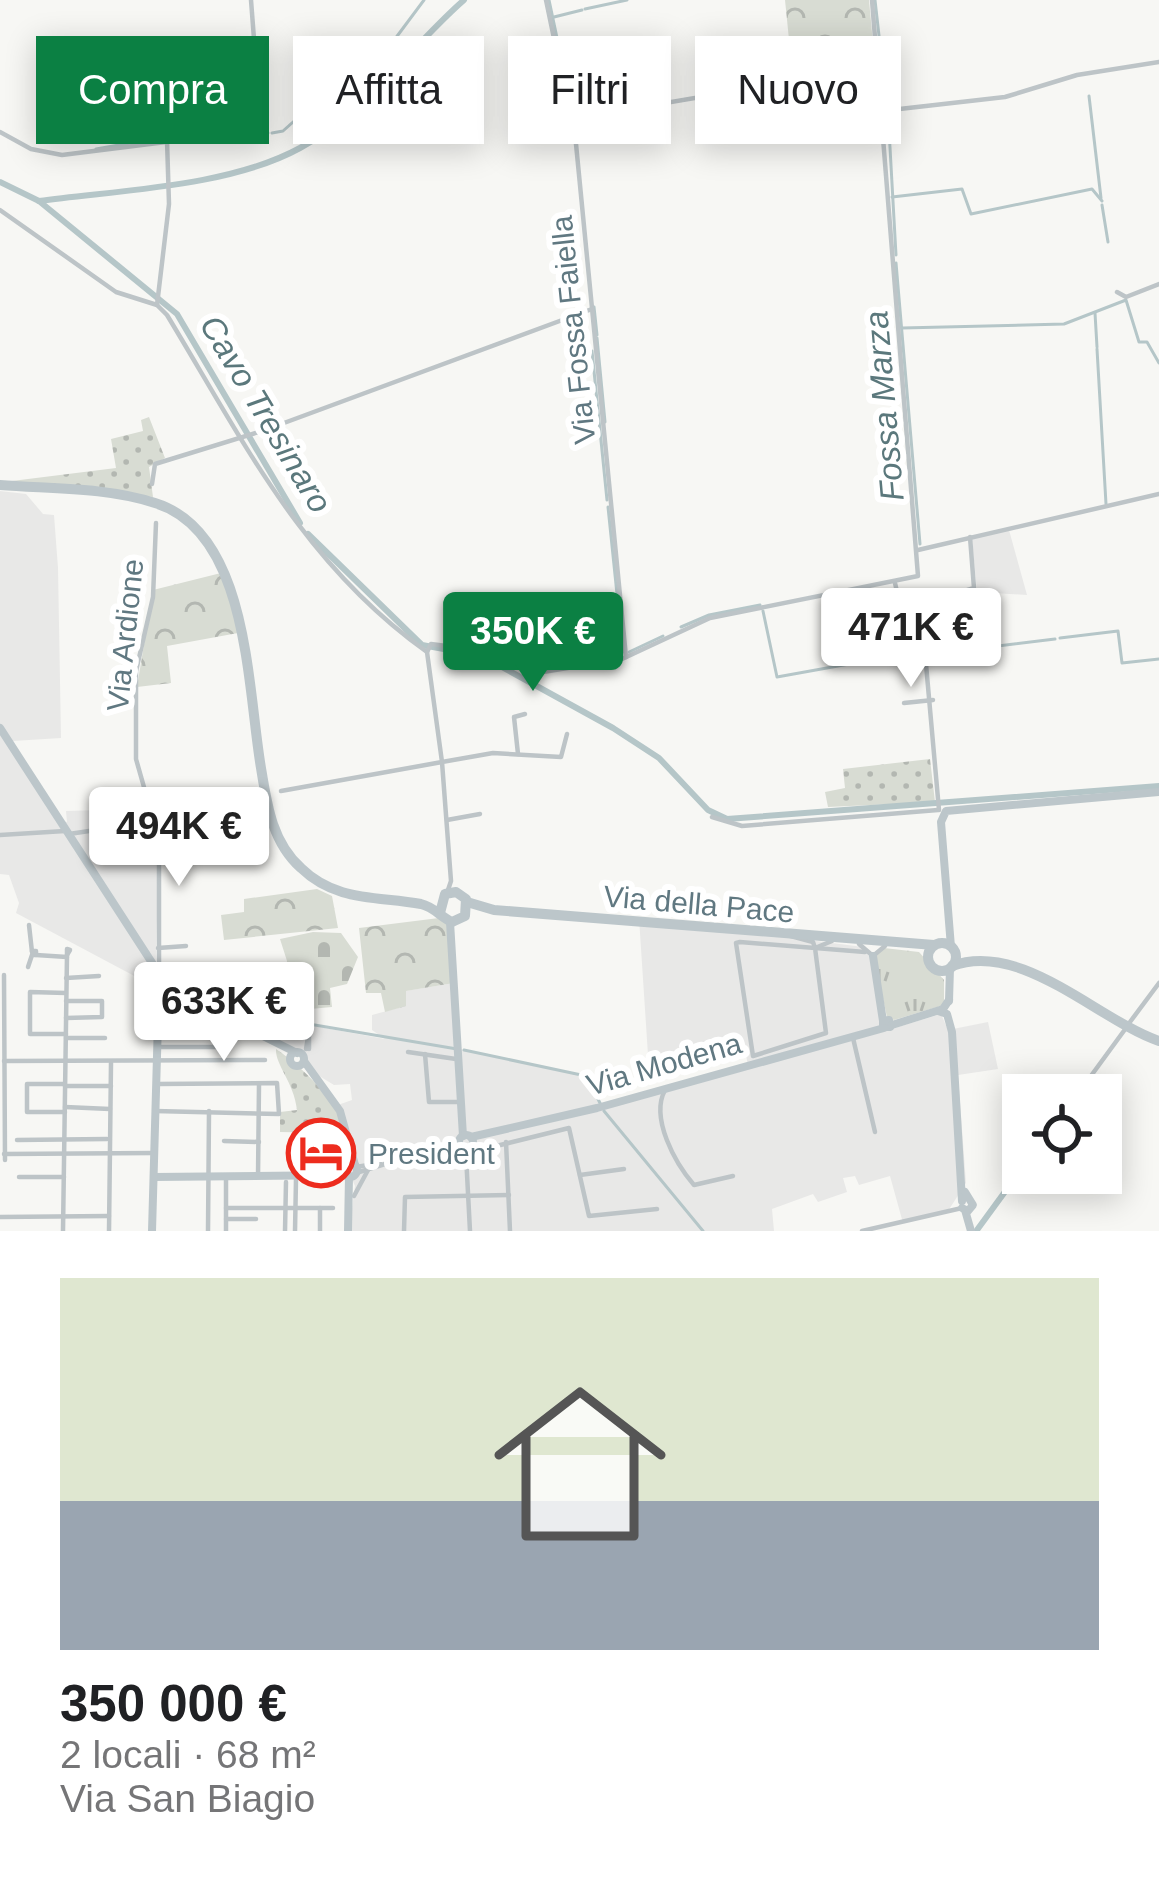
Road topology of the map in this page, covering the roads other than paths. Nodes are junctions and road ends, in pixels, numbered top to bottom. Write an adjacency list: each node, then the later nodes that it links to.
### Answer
1 (250, 0): 4 (street)
2 (546, 0): 5 (street, Via Fossa Faiella)
3 (872, 0): 6 (street)
4 (253, 36)
5 (554, 36)
6 (875, 36)
7 (1159, 62): 8 (street)
8 (901, 109)
9 (0, 132): 10 (street)
10 (139, 144)
11 (167, 144): 17 (street)
12 (575, 144): 18 (street, Via Fossa Faiella)
13 (884, 144): 25 (street)
14 (0, 210): 17 (street)
15 (1159, 284): 16 (street)
16 (1117, 292)
17 (158, 302): 19 (street)
18 (592, 309): 19 (street); 29 (street, Via Fossa Faiella)
19 (244, 435): 20 (street); 28 (street)
20 (152, 484)
21 (0, 485): 47 (main road, Via della Pace)
22 (1159, 494): 24 (street)
23 (156, 523): 44 (street, Via Ardione)
24 (970, 538): 25 (street); 27 (street)
25 (918, 550): 26 (street)
26 (895, 583): 27 (street); 29 (street)
27 (920, 605): 30 (street)
28 (428, 649): 29 (street); 36 (street)
29 (626, 657)
30 (933, 700): 31 (street); 40 (street)
31 (904, 703)
32 (525, 714): 35 (street)
33 (0, 728): 45 (street)
34 (567, 734): 35 (street)
35 (518, 754): 36 (street)
36 (442, 762): 37 (street); 43 (street)
37 (281, 791)
38 (1159, 792): 40 (street)
39 (257, 796): 44 (street)
40 (940, 808): 42 (street); 57 (street)
41 (479, 814): 43 (street)
42 (712, 817)
43 (447, 820): 47 (street)
44 (156, 821): 45 (street); 53 (street, Via Ardione)
45 (62, 834): 46 (street); 62 (street)
46 (0, 835)
47 (453, 907): 49 (main road, Via della Pace); 86 (street)
48 (29, 925): 55 (street)
49 (787, 935): 50 (main road, Via della Pace); 54 (street)
50 (842, 940): 51 (main road, Via della Pace); 54 (street); 56 (street)
51 (897, 944): 56 (street); 57 (main road, Via della Pace)
52 (186, 946): 53 (street)
53 (158, 948): 62 (street, Via Ardione)
54 (814, 948): 56 (street); 83 (street); 83 (street)
55 (33, 954): 59 (street); 63 (street)
56 (868, 954): 72 (street)
57 (944, 956): 65 (street); 73 (main road, Via della Pace)
58 (280, 966): 62 (street)
59 (28, 968)
60 (4, 975): 87 (street)
61 (99, 976): 63 (street)
62 (160, 976): 66 (street); 68 (street); 69 (street)
63 (66, 978): 67 (street)
64 (1159, 983): 73 (street)
65 (949, 995): 70 (street, Via Modena); 75 (street)
66 (175, 996): 68 (street); 69 (street)
67 (66, 997): 71 (street); 71 (street); 78 (street)
68 (159, 1000): 76 (street)
69 (206, 1011): 104 (street)
70 (938, 1011): 72 (street, Via Modena); 75 (street)
71 (66, 1018): 78 (street)
72 (886, 1022): 77 (street, Via Modena)
73 (1128, 1025): 80 (main road, Via della Pace); 92 (street)
74 (210, 1027): 76 (street)
75 (952, 1032): 134 (street)
76 (159, 1033): 81 (street)
77 (853, 1035): 83 (street, Via Modena); 106 (street)
78 (66, 1036): 79 (street); 89 (street)
79 (105, 1038)
80 (1159, 1041)
81 (159, 1047): 82 (street); 91 (street)
82 (216, 1047)
83 (790, 1050): 97 (street, Via Modena)
84 (408, 1052): 85 (street)
85 (425, 1054): 86 (street); 98 (street)
86 (461, 1059): 98 (street)
87 (4, 1060): 89 (street); 116 (street)
88 (265, 1060): 91 (street)
89 (65, 1061): 90 (street); 95 (street)
90 (111, 1061): 91 (street); 96 (street)
91 (159, 1061): 93 (street)
92 (1092, 1074)
93 (157, 1084): 94 (street); 101 (street)
94 (259, 1084): 103 (street); 103 (street)
95 (65, 1085): 96 (street); 100 (street); 100 (street)
96 (111, 1086): 99 (street)
97 (658, 1096): 105 (street, Via Modena); 123 (street)
98 (463, 1101): 113 (street)
99 (110, 1109): 100 (street); 108 (street)
100 (65, 1110): 107 (street)
101 (155, 1111): 102 (street); 115 (street)
102 (209, 1112): 103 (street); 127 (street)
103 (259, 1113): 111 (street)
104 (346, 1127): 114 (street); 121 (street)
105 (525, 1132): 112 (street); 113 (street, Via Modena); 122 (street)
106 (875, 1132)
107 (65, 1139): 108 (street); 109 (street); 116 (street)
108 (110, 1139): 117 (street)
109 (17, 1140)
110 (224, 1141): 111 (street)
111 (259, 1142): 129 (street)
112 (506, 1142): 113 (street); 131 (street)
113 (465, 1143): 118 (street, Via Modena); 133 (street)
114 (352, 1145): 119 (street); 121 (street)
115 (154, 1153): 117 (street); 126 (street)
116 (64, 1154): 117 (street); 125 (street)
117 (110, 1154): 143 (street)
118 (398, 1160): 119 (street, Via Modena)
119 (369, 1167): 121 (street, Via Modena); 132 (street)
120 (624, 1169): 122 (street)
121 (351, 1170): 130 (street); 132 (street); 140 (street)
122 (580, 1175): 141 (street)
123 (733, 1176)
124 (19, 1177): 125 (street)
125 (64, 1177): 142 (street)
126 (154, 1177): 127 (street); 149 (street)
127 (208, 1177): 128 (street); 150 (street)
128 (226, 1177): 129 (street); 135 (street)
129 (258, 1178): 130 (street)
130 (291, 1180): 136 (street); 137 (street)
131 (508, 1195): 133 (street); 158 (street)
132 (355, 1196): 140 (street)
133 (468, 1196): 156 (street); 157 (street)
134 (964, 1205): 159 (street); 160 (street)
135 (226, 1208): 136 (street); 145 (street)
136 (285, 1208): 137 (street); 152 (street)
137 (296, 1208): 138 (street); 153 (street)
138 (320, 1208): 139 (street); 154 (street)
139 (333, 1208)
140 (351, 1209): 155 (street)
141 (657, 1209)
142 (63, 1216): 143 (street); 144 (street); 147 (street)
143 (109, 1216): 148 (street)
144 (0, 1217)
145 (226, 1219): 146 (street); 151 (street)
146 (256, 1219)
147 (63, 1231)
148 (109, 1231)
149 (152, 1231)
150 (208, 1231)
151 (226, 1231)
152 (285, 1231)
153 (295, 1231)
154 (320, 1231)
155 (348, 1231)
156 (404, 1231)
157 (470, 1231)
158 (510, 1231)
159 (862, 1231)
160 (971, 1231)

